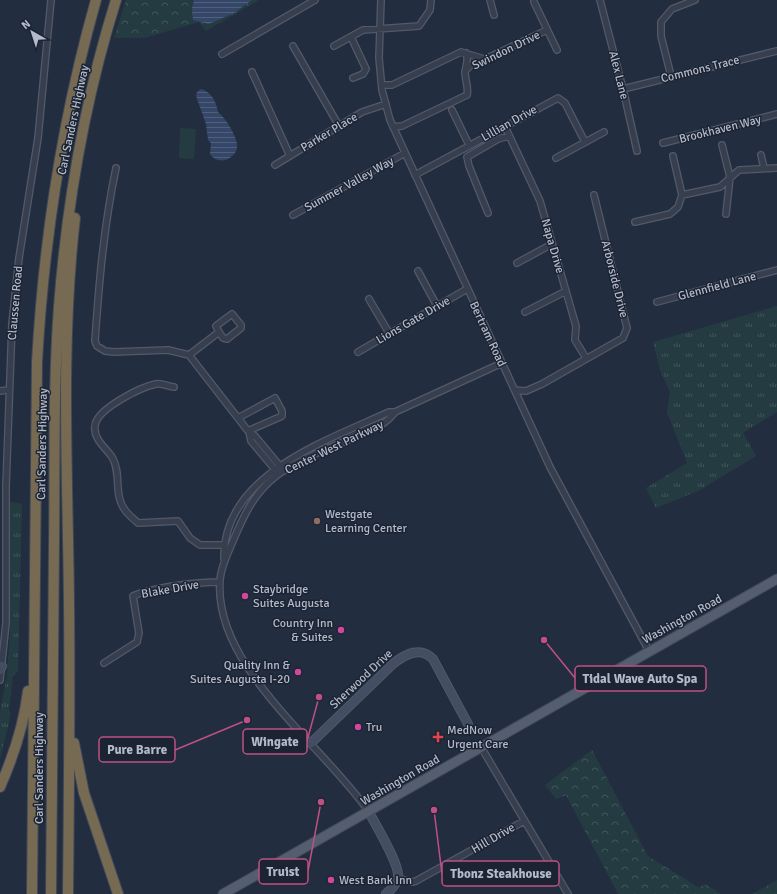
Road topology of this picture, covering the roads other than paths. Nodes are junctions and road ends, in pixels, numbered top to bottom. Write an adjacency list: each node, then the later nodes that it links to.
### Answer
1 (51, 0): 74 (street, Claussen Road)
2 (96, 0): 85 (highway, Carl Sanders Highway)
3 (116, 0): 34 (highway, Carl Sanders Highway)
4 (315, 0): 20 (street)
5 (381, 0): 12 (street, Bertram Road)
6 (431, 0): 12 (street)
7 (490, 0): 11 (street)
8 (600, 0): 27 (street, Alex Lane)
9 (692, 0): 24 (street)
10 (534, 2): 13 (street)
11 (494, 15)
12 (381, 28): 14 (street); 26 (street, Bertram Road)
13 (547, 30): 17 (street); 21 (street, Swindon Drive)
14 (351, 37): 16 (street); 25 (street)
15 (293, 46): 31 (street)
16 (334, 46)
17 (557, 50)
18 (777, 51): 24 (street, Commons Trace)
19 (466, 53): 21 (street); 22 (street); 26 (street)
20 (222, 54)
21 (484, 59): 22 (street, Swindon Drive)
22 (465, 70): 32 (street)
23 (252, 72): 42 (street)
24 (671, 76): 27 (street, Commons Trace)
25 (353, 78)
26 (382, 85): 28 (street, Bertram Road)
27 (624, 89): 39 (street, Alex Lane)
28 (386, 104): 31 (street, Parker Place); 32 (street, Bertram Road)
29 (452, 110): 38 (street)
30 (777, 114): 36 (street, Brookhaven Way)
31 (339, 126): 42 (street, Parker Place)
32 (393, 127): 40 (street, Bertram Road)
33 (604, 132): 35 (street)
34 (81, 139): 90 (highway); 99 (highway, Carl Sanders Highway)
35 (585, 142): 38 (street, Lillian Drive); 44 (street)
36 (663, 143)
37 (722, 145): 50 (street)
38 (469, 146): 49 (street, Lillian Drive)
39 (637, 151)
40 (405, 153): 49 (street, Bertram Road); 55 (street, Summer Valley Way)
41 (761, 155): 47 (street)
42 (290, 156): 45 (street, Parker Place)
43 (673, 156): 52 (street)
44 (556, 158)
45 (275, 165)
46 (116, 168): 70 (street)
47 (764, 168): 48 (street); 50 (street)
48 (777, 168)
49 (415, 175): 61 (street, Bertram Road)
50 (730, 177): 52 (street); 54 (street)
51 (594, 195): 71 (street, Arborside Drive)
52 (682, 195): 56 (street)
53 (488, 214): 57 (street, Napa Drive)
54 (726, 214)
55 (293, 215)
56 (635, 222)
57 (552, 244): 58 (street); 62 (street, Napa Drive)
58 (517, 263)
59 (777, 270): 64 (street, Glennfield Lane)
60 (418, 271): 65 (street)
61 (467, 289): 65 (street, Lions Gate Drive); 72 (street, Bertram Road)
62 (566, 291): 66 (street); 71 (street, Napa Drive)
63 (369, 299): 68 (street)
64 (657, 302)
65 (437, 306): 68 (street, Lions Gate Drive)
66 (525, 312)
67 (220, 332): 67 (street); 70 (street)
68 (389, 333): 69 (street, Lions Gate Drive)
69 (358, 352)
70 (189, 354): 78 (street)
71 (586, 358): 75 (street, Arborside Drive)
72 (502, 363): 75 (street, Bertram Road); 77 (street, Center West Parkway)
73 (174, 387): 81 (street)
74 (8, 390): 76 (street); 88 (street, Claussen Road)
75 (515, 390): 86 (street, Bertram Road)
76 (0, 391)
77 (396, 412): 80 (street, Center West Parkway); 80 (street, Center West Parkway)
78 (238, 418): 79 (street); 79 (street)
79 (248, 431): 80 (street)
80 (279, 470): 81 (street, Center West Parkway); 82 (street, Center West Parkway)
81 (224, 545): 82 (street, Center West Parkway)
82 (224, 562): 84 (street, Center West Parkway)
83 (777, 579): 86 (main road, Washington Road)
84 (220, 582): 87 (street, Blake Drive); 92 (street, Center West Parkway)
85 (35, 639): 94 (highway); 98 (highway, Carl Sanders Highway)
86 (649, 652): 93 (main road, Washington Road)
87 (104, 663)
88 (1, 668): 89 (street, Claussen Road)
89 (0, 680)
90 (70, 708): 100 (highway); 101 (highway)
91 (468, 724): 92 (street, Sherwood Drive)
92 (311, 743): 95 (street, Center West Parkway)
93 (481, 747): 95 (main road, Washington Road); 96 (street)
94 (0, 787)
95 (369, 812): 97 (street); 102 (main road, Washington Road)
96 (524, 821): 97 (street, Hill Drive); 104 (street)
97 (398, 878): 103 (street)
98 (32, 894)
99 (51, 894)
100 (68, 894)
101 (118, 894)
102 (223, 894)
103 (386, 894)
104 (568, 894)

